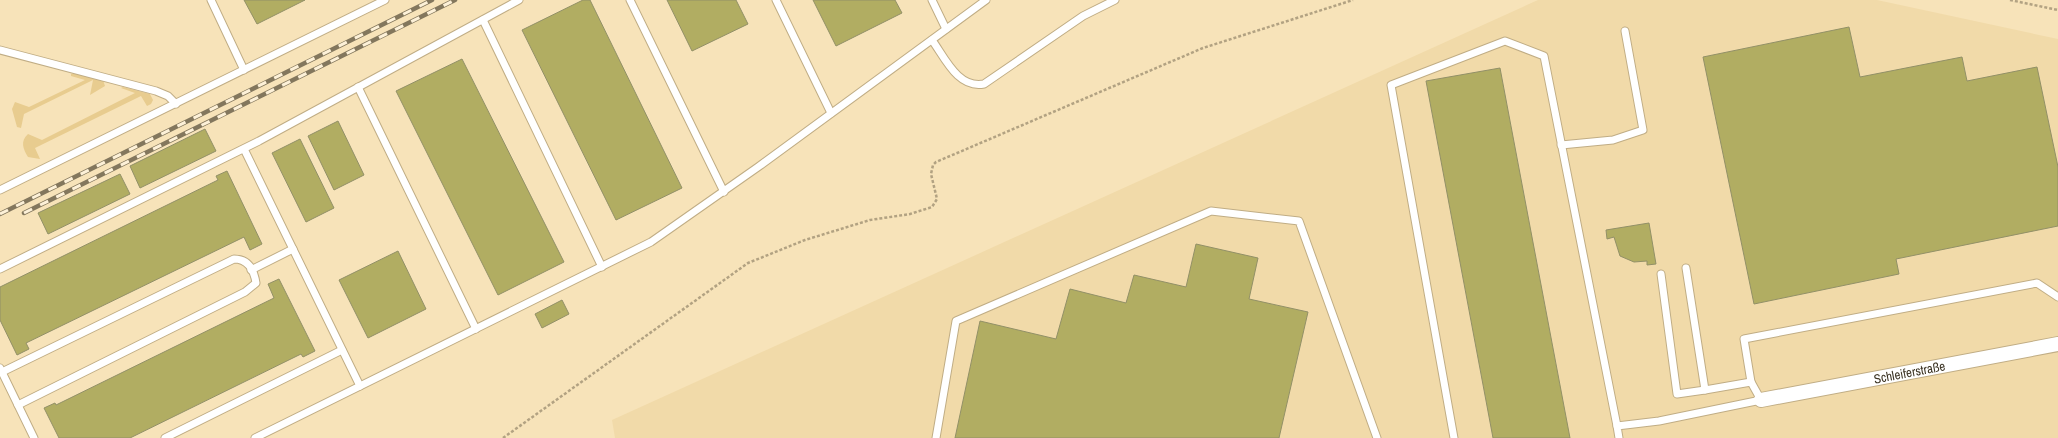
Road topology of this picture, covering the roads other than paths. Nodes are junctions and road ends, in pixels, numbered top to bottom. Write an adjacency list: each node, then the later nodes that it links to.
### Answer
1 (211, 0): 14 (lane)
2 (384, 0): 14 (lane)
3 (519, 0): 9 (lane)
4 (630, 0): 21 (lane)
5 (776, 0): 17 (lane)
6 (932, 0): 10 (lane)
7 (986, 0): 10 (lane)
8 (1115, 0): 12 (lane)
9 (483, 20): 15 (lane); 23 (lane)
10 (946, 29): 12 (lane)
11 (1626, 31): 18 (lane)
12 (932, 40): 17 (lane)
13 (0, 50): 16 (lane)
14 (244, 70): 16 (lane)
15 (358, 88): 19 (lane); 29 (lane)
16 (176, 104): 20 (lane)
17 (831, 113): 21 (lane)
18 (1561, 145): 38 (lane); 44 (lane)
19 (244, 149): 22 (lane); 25 (lane)
20 (0, 190)
21 (724, 192): 23 (lane)
22 (293, 249): 26 (lane); 31 (lane)
23 (602, 267): 29 (lane)
24 (1686, 268): 35 (lane)
25 (0, 269)
26 (251, 270): 32 (lane); 37 (lane)
27 (1661, 274): 35 (lane)
28 (2058, 297): 33 (lane)
29 (476, 329): 34 (lane)
30 (2058, 344): 36 (street, Schleiferstraße)
31 (342, 350): 34 (lane); 40 (lane)
32 (1, 370): 37 (lane)
33 (1751, 382): 35 (lane); 36 (lane)
34 (360, 386): 41 (lane)
35 (1705, 390)
36 (1761, 400): 38 (lane)
37 (18, 405): 39 (lane)
38 (1617, 426): 45 (lane)
39 (34, 438)
40 (165, 438)
41 (255, 438)
42 (936, 438): 43 (lane)
43 (1377, 438)
44 (1454, 438)
45 (1619, 438)

